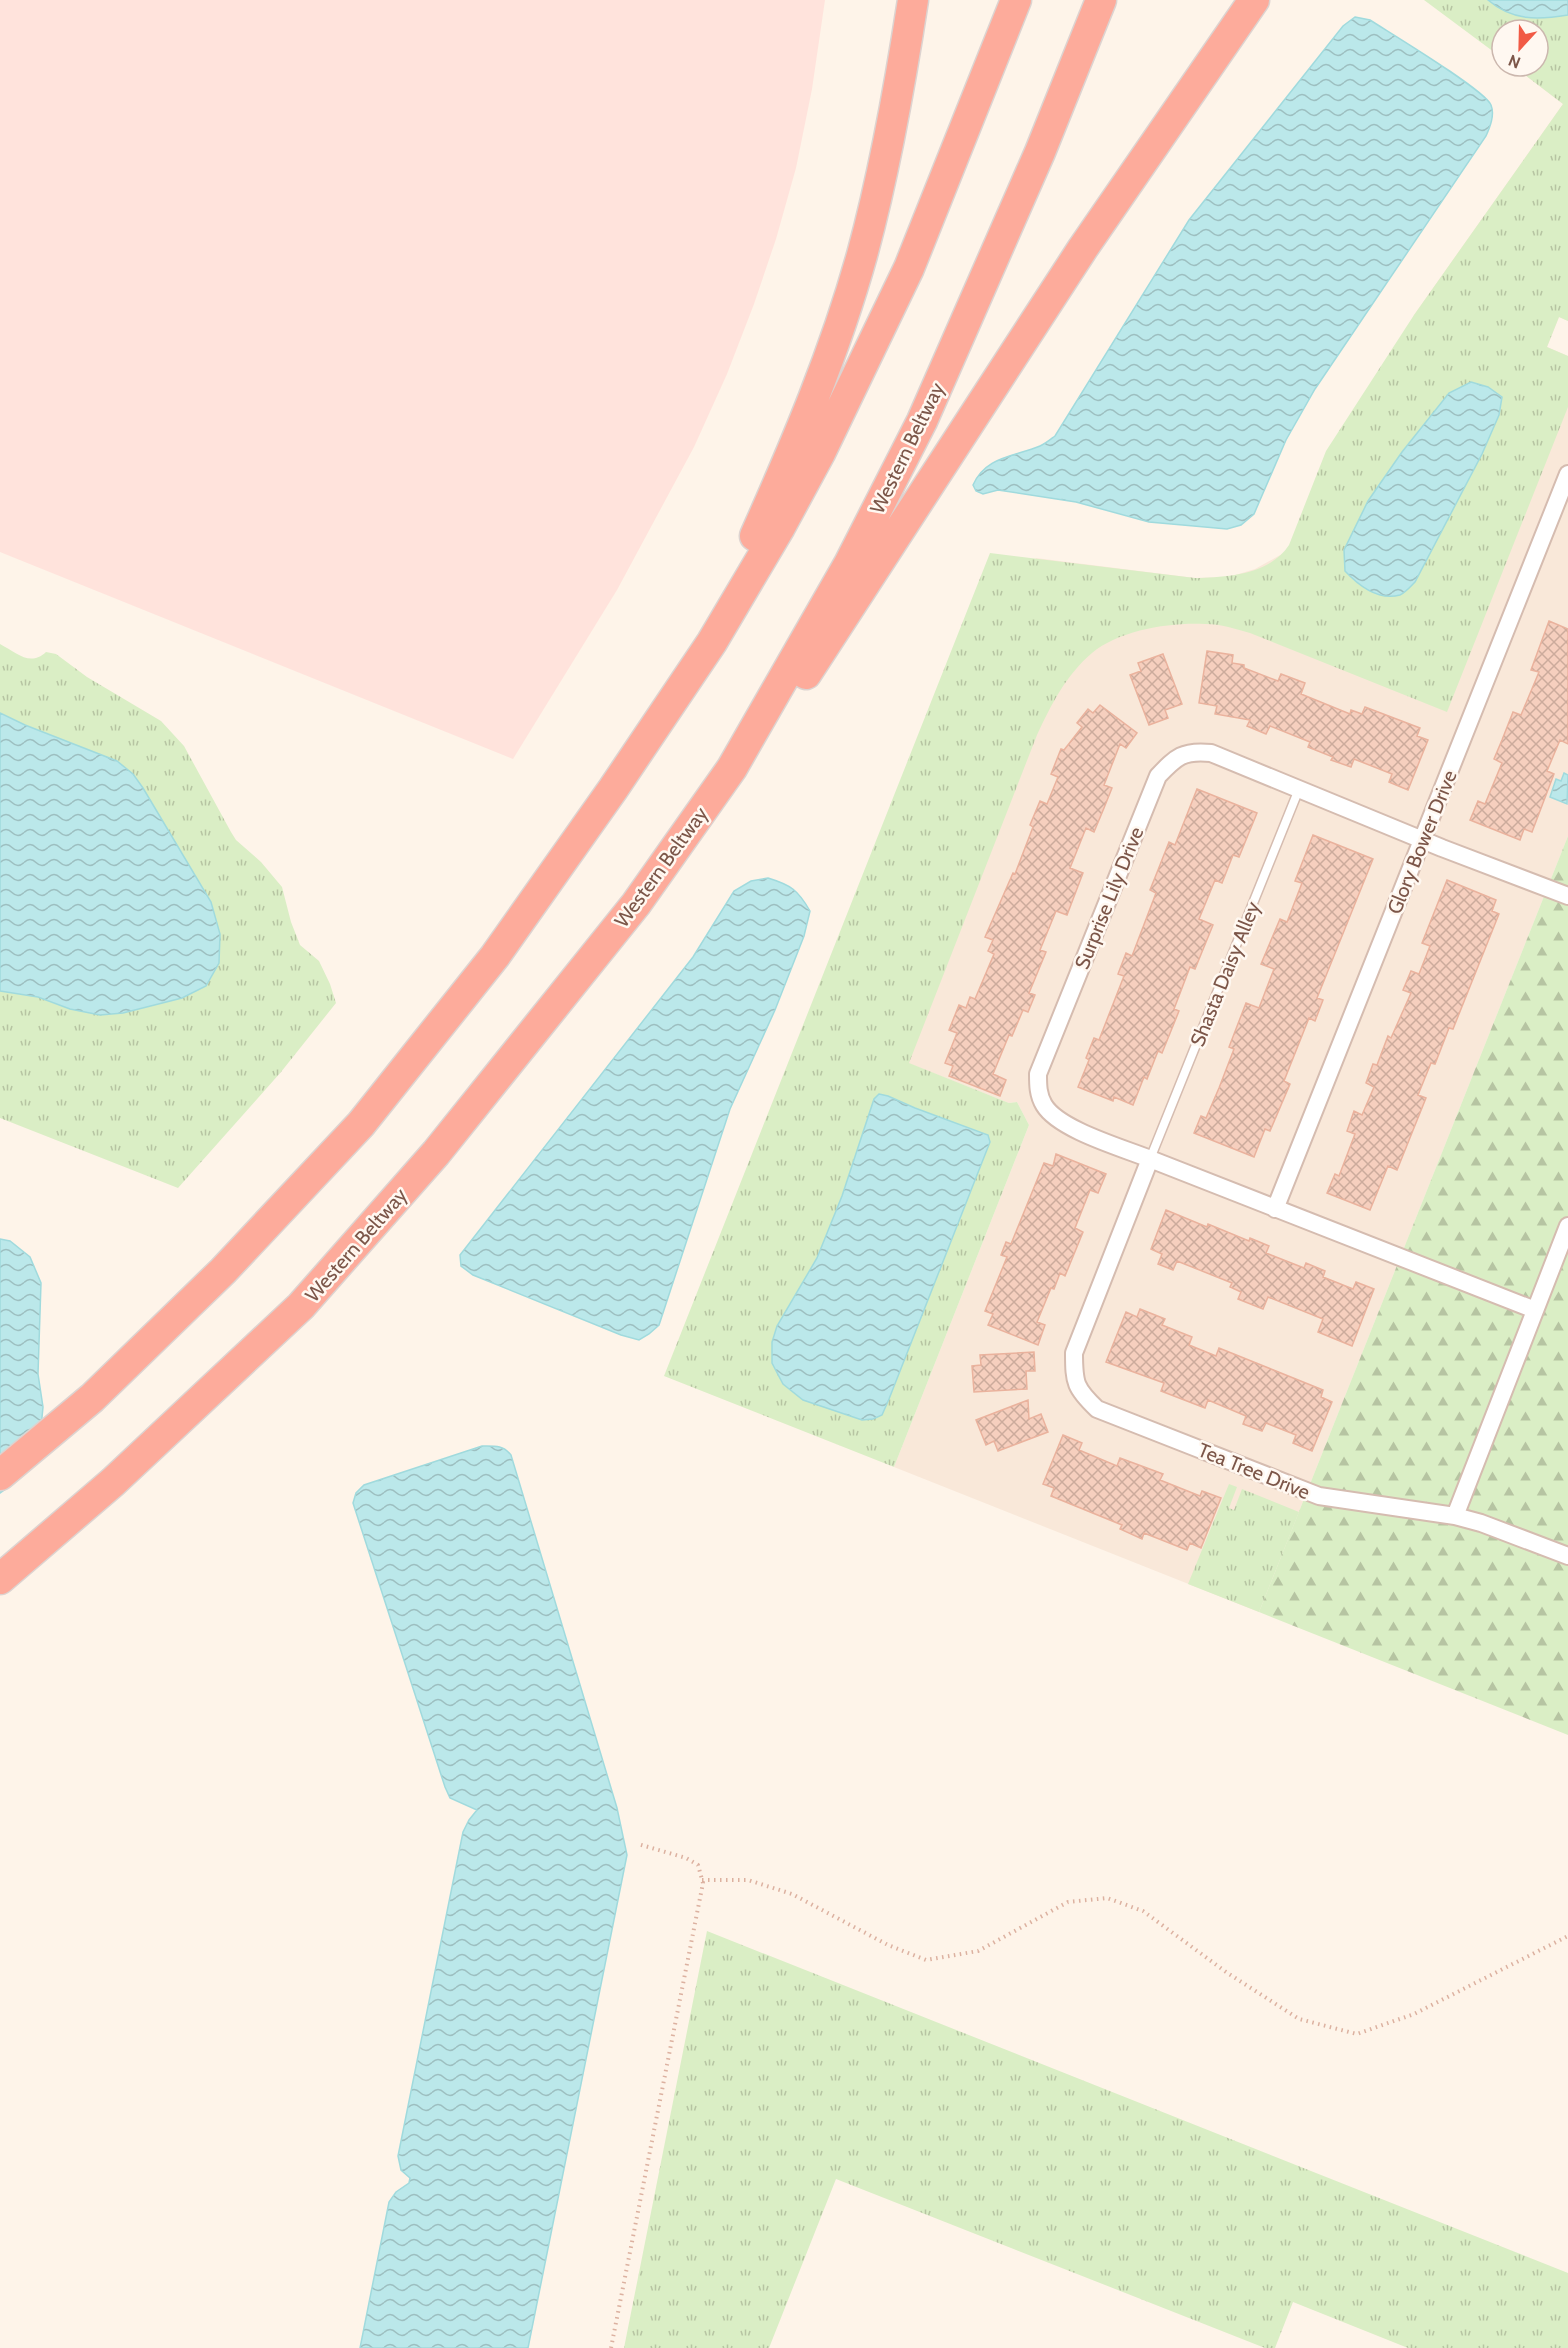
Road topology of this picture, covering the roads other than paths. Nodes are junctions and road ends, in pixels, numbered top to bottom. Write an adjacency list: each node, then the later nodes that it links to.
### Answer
1 (913, 0): 6 (highway)
2 (1016, 0): 6 (highway)
3 (1101, 0): 7 (highway, Western Beltway)
4 (1254, 0): 7 (highway)
5 (1568, 474): 9 (street, Glory Bower Drive)
6 (712, 642): 15 (highway)
7 (732, 768): 18 (highway, Western Beltway)
8 (1299, 789): 9 (street, Surprise Lily Drive); 11 (lane, Shasta Daisy Alley); 11 (street, Surprise Lily Drive)
9 (1423, 840): 10 (street, Surprise Lily Drive); 12 (street, Glory Bower Drive)
10 (1568, 896)
11 (1150, 1159): 12 (street); 16 (street, Tea Tree Drive)
12 (1275, 1209): 14 (street)
13 (1568, 1226): 14 (street)
14 (1535, 1310): 16 (street)
15 (0, 1475)
16 (1455, 1516): 17 (street, Tea Tree Drive)
17 (1568, 1556)
18 (0, 1579)

